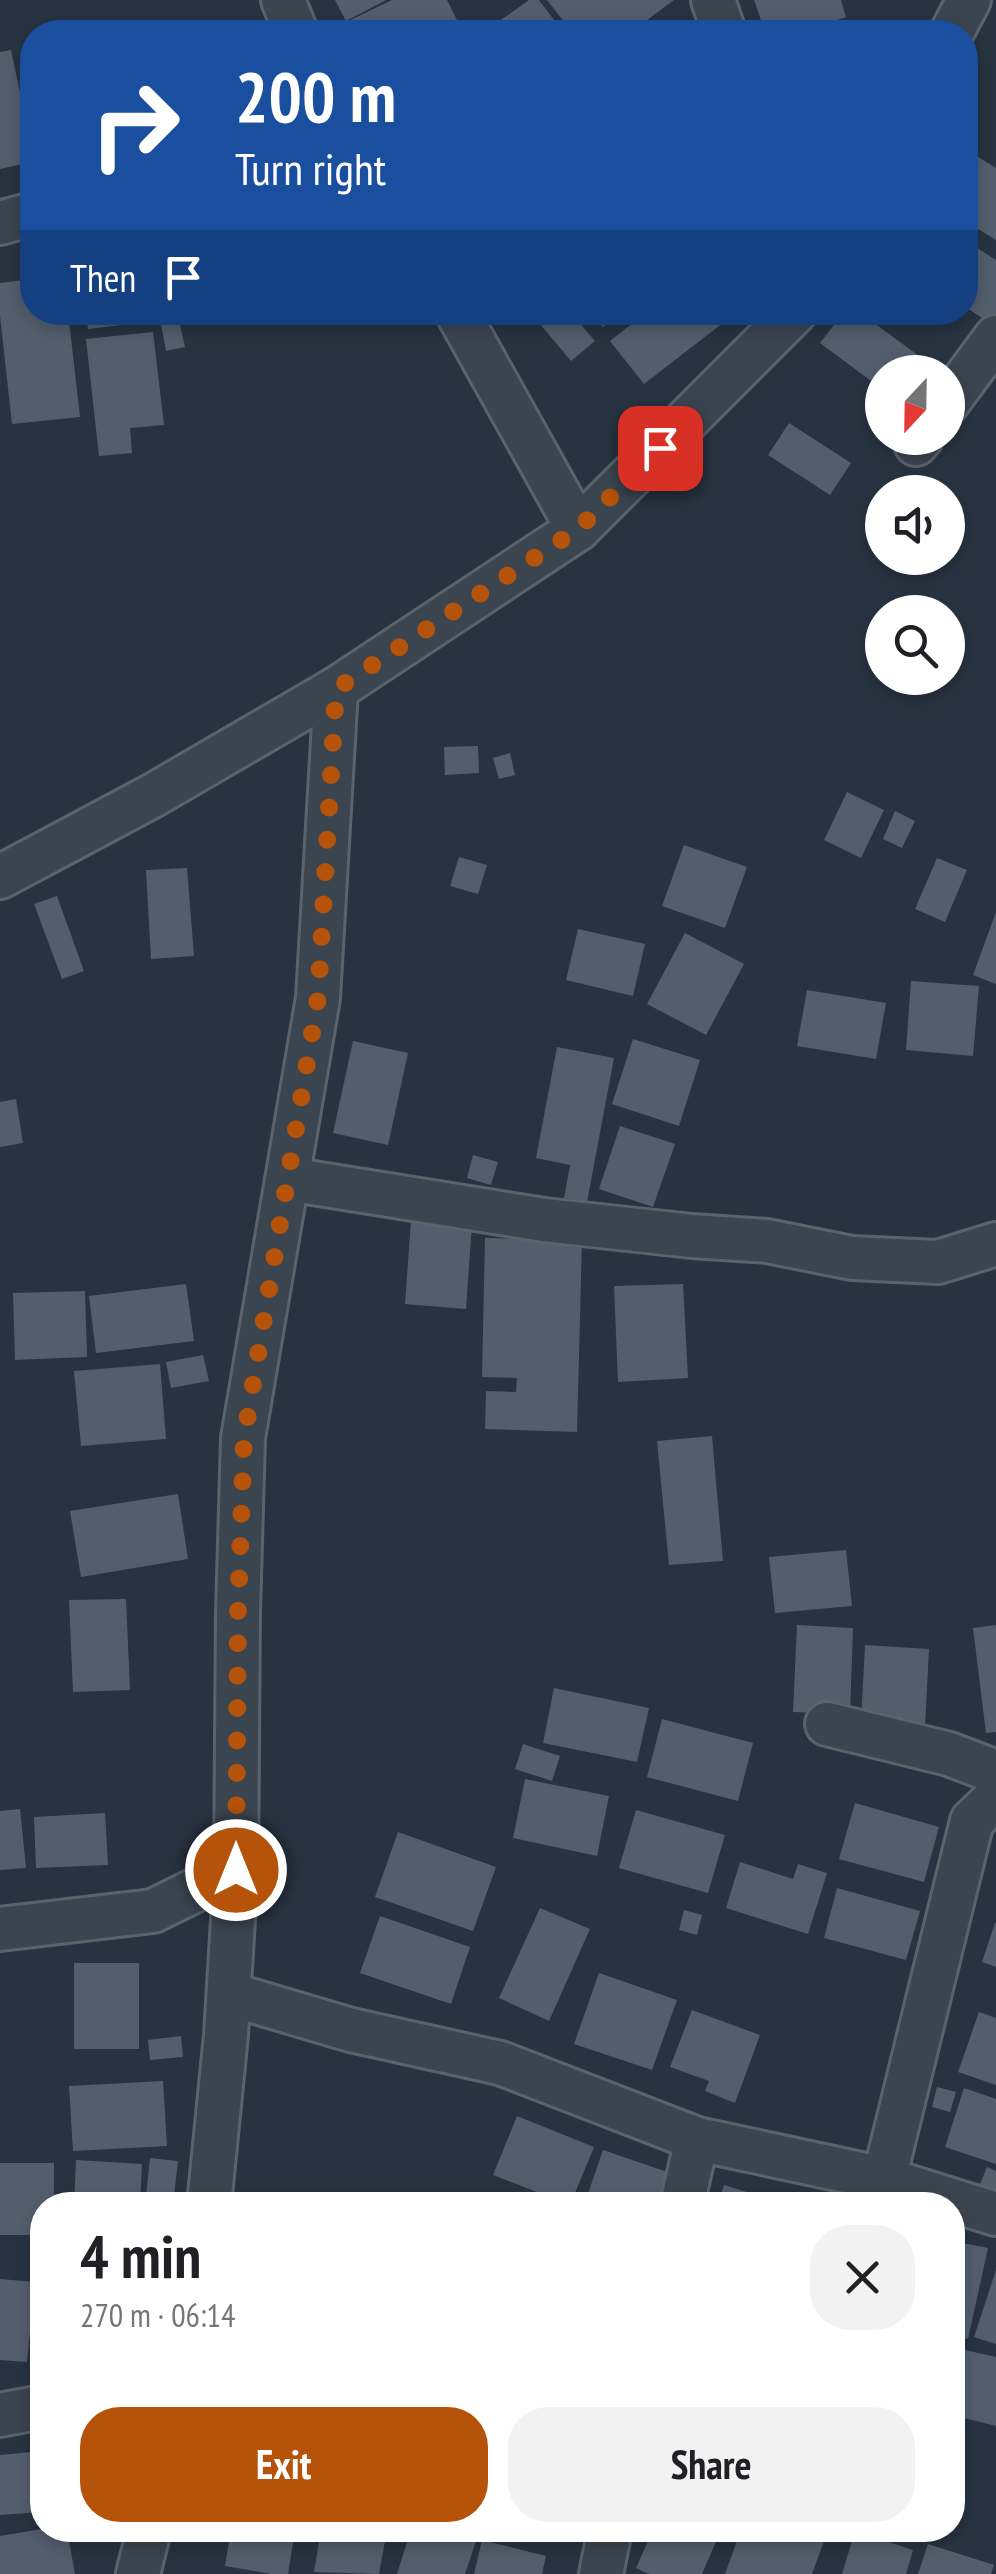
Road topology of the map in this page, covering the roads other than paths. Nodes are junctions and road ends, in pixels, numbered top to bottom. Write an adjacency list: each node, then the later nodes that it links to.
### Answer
1 (464, 325): 5 (street)
2 (782, 325): 5 (street)
3 (996, 337): 4 (street)
4 (965, 379)
5 (578, 529): 6 (street)
6 (336, 689): 7 (street); 8 (street)
7 (0, 877)
8 (288, 1179): 9 (street); 13 (street)
9 (996, 1244)
10 (827, 1724): 11 (street)
11 (996, 1772)
12 (996, 1798): 17 (street)
13 (236, 1870): 14 (street); 15 (street)
14 (0, 1929)
15 (230, 1994): 16 (street); 18 (street)
16 (697, 2140): 17 (street); 19 (street)
17 (884, 2179): 20 (street)
18 (210, 2192)
19 (685, 2192)
20 (926, 2192)
21 (965, 2204): 22 (street)
22 (996, 2214)
23 (30, 2409): 24 (street)
24 (0, 2415)
25 (146, 2542): 27 (street)
26 (608, 2542): 28 (street)
27 (138, 2574)
28 (601, 2574)

